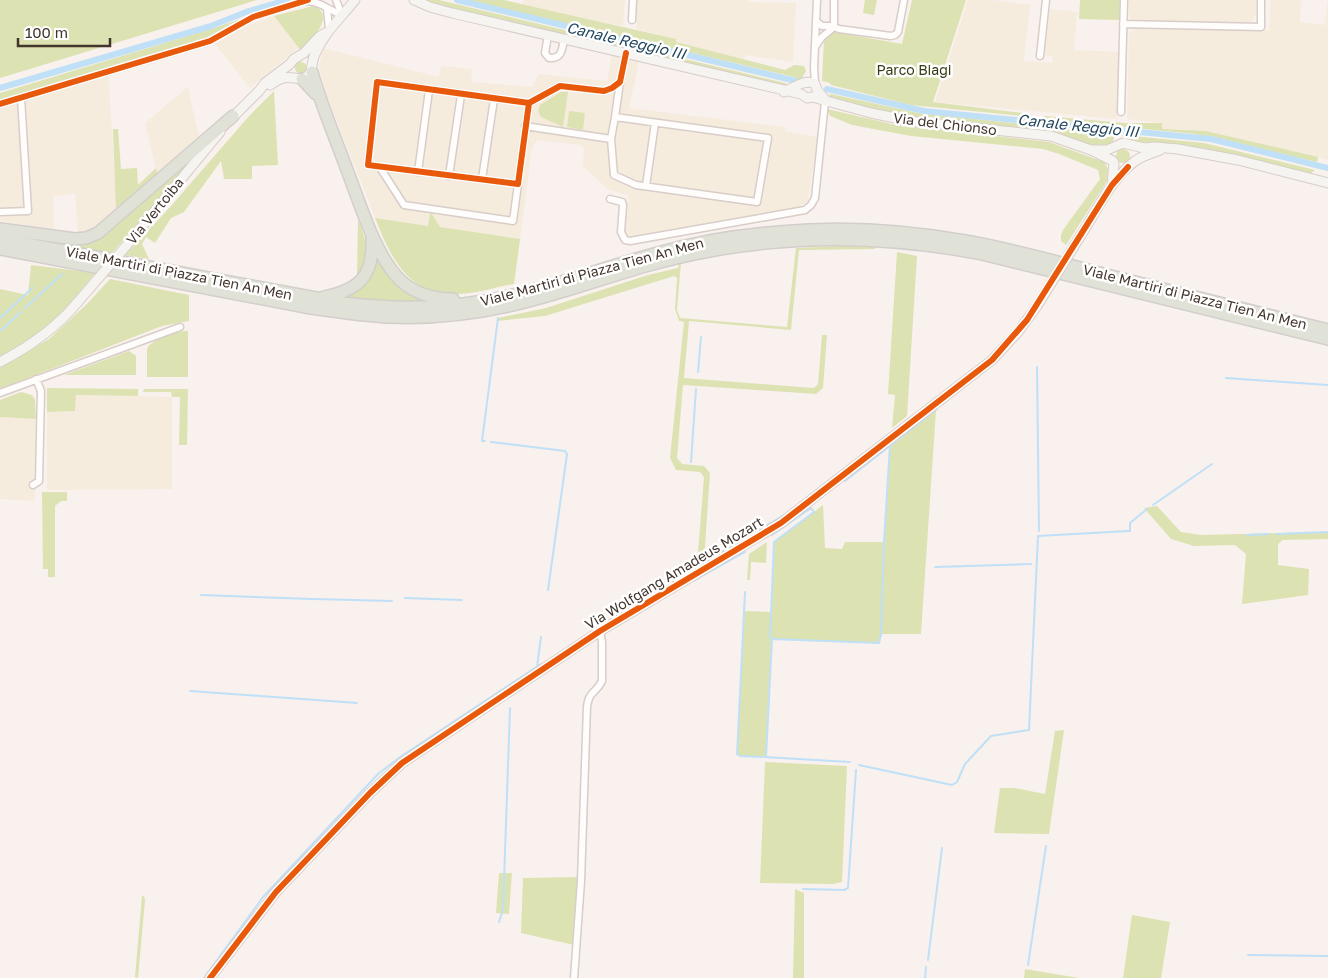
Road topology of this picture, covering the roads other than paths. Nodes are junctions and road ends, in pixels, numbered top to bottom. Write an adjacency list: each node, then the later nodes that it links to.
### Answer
1 (307, 0): 14 (street); 37 (street)
2 (336, 0): 15 (street)
3 (355, 0): 15 (main road, Via Vertoiba)
4 (361, 0): 15 (main road, Via Vertoiba)
5 (414, 0): 13 (main road)
6 (633, 0): 16 (street)
7 (817, 0): 17 (street)
8 (834, 0): 19 (street)
9 (904, 0): 19 (street)
10 (1046, 0): 26 (street)
11 (1124, 0): 18 (street)
12 (1261, 0): 18 (street)
13 (424, 3): 21 (main road)
14 (325, 5): 15 (street); 20 (street)
15 (345, 12): 20 (main road, Via Vertoiba)
16 (632, 20)
17 (816, 21): 19 (street); 23 (street)
18 (1123, 24): 42 (street)
19 (834, 27): 23 (street)
20 (327, 31): 25 (main road, Via Vertoiba); 28 (main road, Via Vertoiba)
21 (548, 35): 22 (main road); 22 (street)
22 (564, 39): 24 (main road)
23 (815, 48): 31 (street)
24 (626, 53): 30 (street); 34 (main road)
25 (300, 56): 27 (main road, Via Vertoiba); 28 (main road)
26 (1040, 56)
27 (290, 64): 29 (main road); 33 (main road, Via Vertoiba)
28 (312, 68): 29 (main road, Via Vertoiba); 36 (highway)
29 (298, 78): 33 (main road, Via Vertoiba); 36 (highway)
30 (620, 82): 41 (street); 44 (street)
31 (811, 87): 34 (main road); 34 (main road); 39 (main road)
32 (429, 90): 35 (street); 54 (street); 55 (street)
33 (259, 91): 43 (main road, Via Vertoiba)
34 (784, 92)
35 (461, 95): 38 (street); 56 (street)
36 (320, 97): 65 (highway)
37 (21, 98): 40 (street); 63 (street)
38 (494, 99): 41 (street); 57 (street)
39 (826, 102): 51 (main road, Via del Chionso); 62 (street)
40 (0, 104)
41 (529, 104): 46 (street)
42 (1121, 112)
43 (233, 116): 64 (highway); 75 (main road, Via Vertoiba, bridge)
44 (615, 118): 45 (street); 47 (street)
45 (655, 123): 61 (street); 61 (street)
46 (526, 126): 47 (street); 59 (street)
47 (611, 140): 61 (street)
48 (1116, 146): 49 (main road, Via del Chionso); 51 (main road, Via del Chionso); 52 (main road)
49 (1132, 146): 50 (main road, Via del Chionso); 53 (main road)
50 (1165, 148): 53 (main road); 58 (main road, Via del Chionso)
51 (1091, 150): 52 (main road, Via del Chionso)
52 (1114, 162): 53 (main road, Via del Chionso); 60 (main road, Via Wolfgang Amadeus Mozart)
53 (1131, 164): 60 (main road, Via Wolfgang Amadeus Mozart)
54 (379, 166): 55 (street); 59 (street)
55 (418, 172): 56 (street)
56 (448, 176): 57 (street)
57 (482, 179): 59 (street)
58 (1328, 183)
59 (518, 184)
60 (1112, 185): 79 (main road, Via Wolfgang Amadeus Mozart, bridge)
61 (646, 186)
62 (610, 199)
63 (0, 212)
64 (0, 229)
65 (372, 234): 70 (highway); 71 (highway)
66 (0, 239): 71 (highway, Viale Martiri di Piazza Tien An Men)
67 (0, 249): 69 (highway, Viale Martiri di Piazza Tien An Men)
68 (0, 254): 69 (highway)
69 (52, 258): 74 (highway, Viale Martiri di Piazza Tien An Men)
70 (510, 296): 71 (highway, Viale Martiri di Piazza Tien An Men); 73 (highway, Viale Martiri di Piazza Tien An Men)
71 (315, 298)
72 (180, 327): 76 (street)
73 (1328, 330)
74 (1328, 340)
75 (0, 362)
76 (36, 379): 77 (street); 78 (street)
77 (0, 393)
78 (33, 485)
79 (600, 631): 80 (main road, Via Wolfgang Amadeus Mozart); 81 (street, Via Wolfgang Amadeus Mozart)
80 (210, 978)
81 (574, 978)

